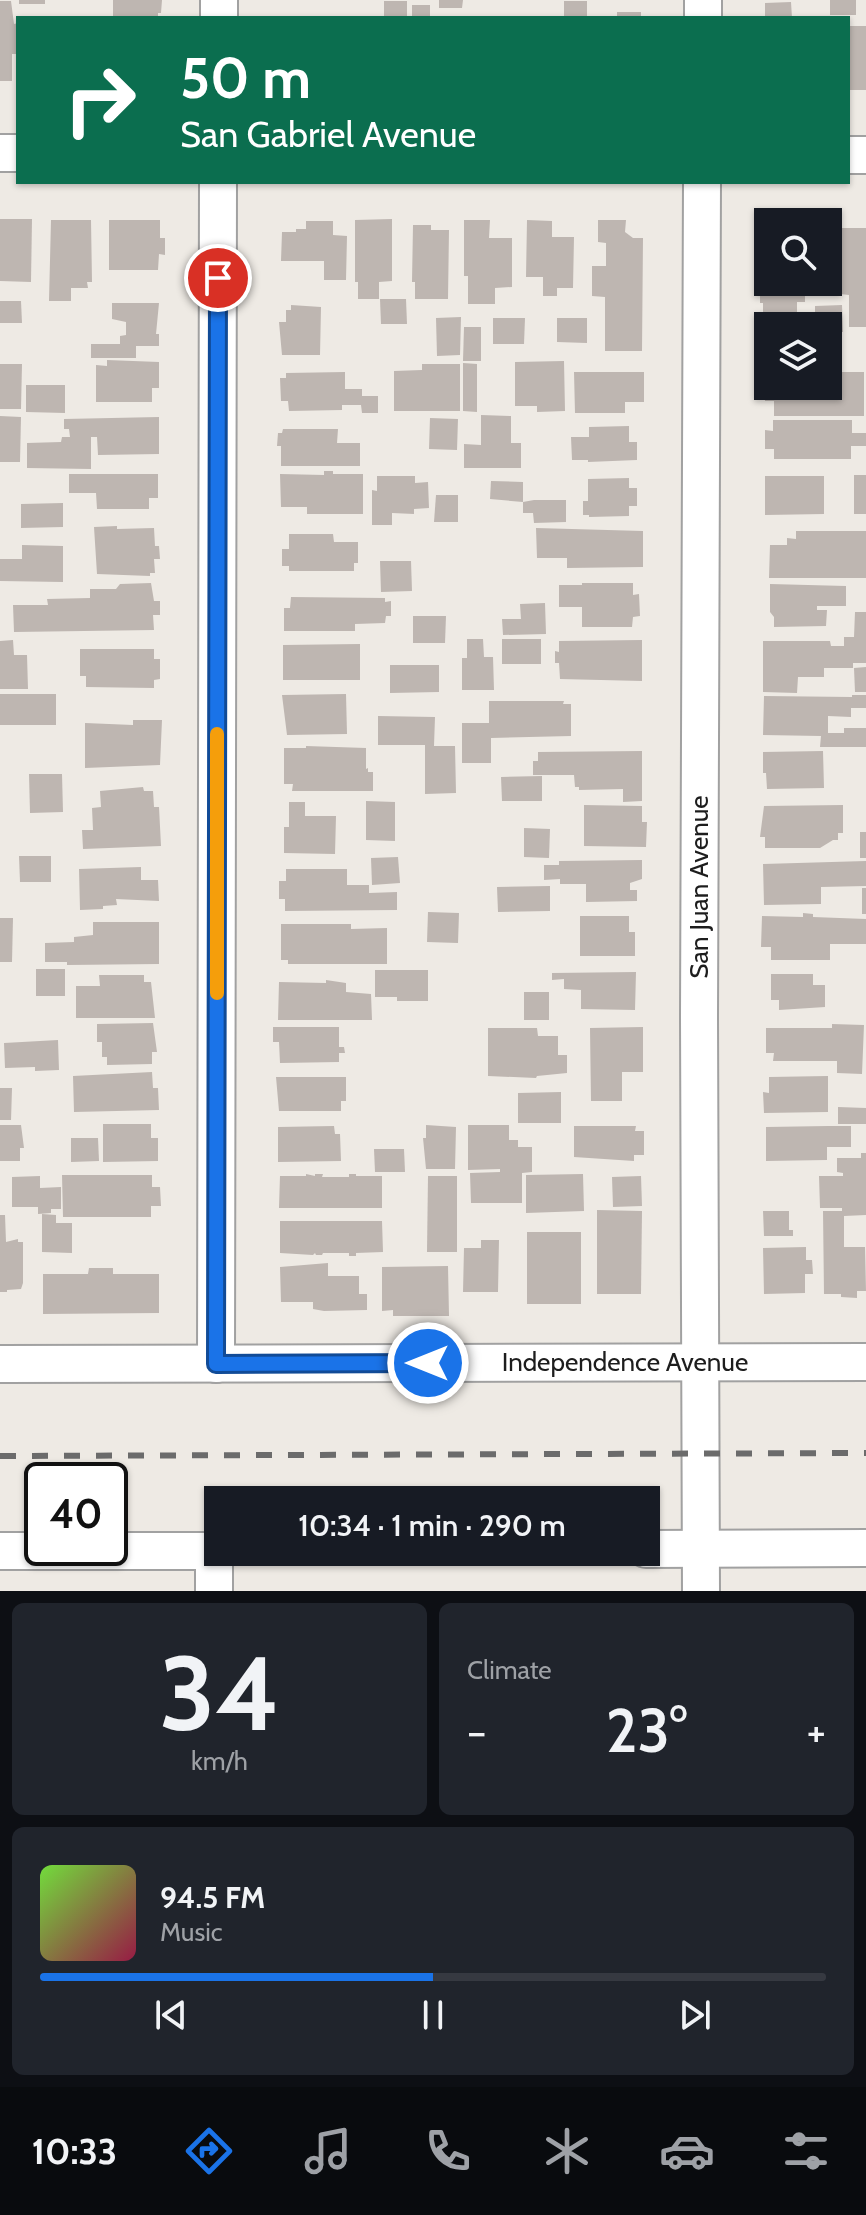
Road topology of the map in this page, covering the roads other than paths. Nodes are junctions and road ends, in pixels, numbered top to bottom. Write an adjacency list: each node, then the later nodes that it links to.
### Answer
1 (218, 184): 6 (street)
2 (702, 184): 3 (street, San Juan Avenue)
3 (700, 1362): 4 (street, Independence Avenue); 6 (street, Independence Avenue); 9 (street, San Juan Avenue)
4 (866, 1362)
5 (0, 1364): 6 (street, Independence Avenue)
6 (216, 1364)
7 (866, 1548): 9 (street)
8 (660, 1549): 9 (street)
9 (702, 1549): 14 (street, San Juan Avenue)
10 (0, 1551): 11 (street)
11 (204, 1551)
12 (215, 1566): 13 (street)
13 (214, 1591)
14 (701, 1591)

